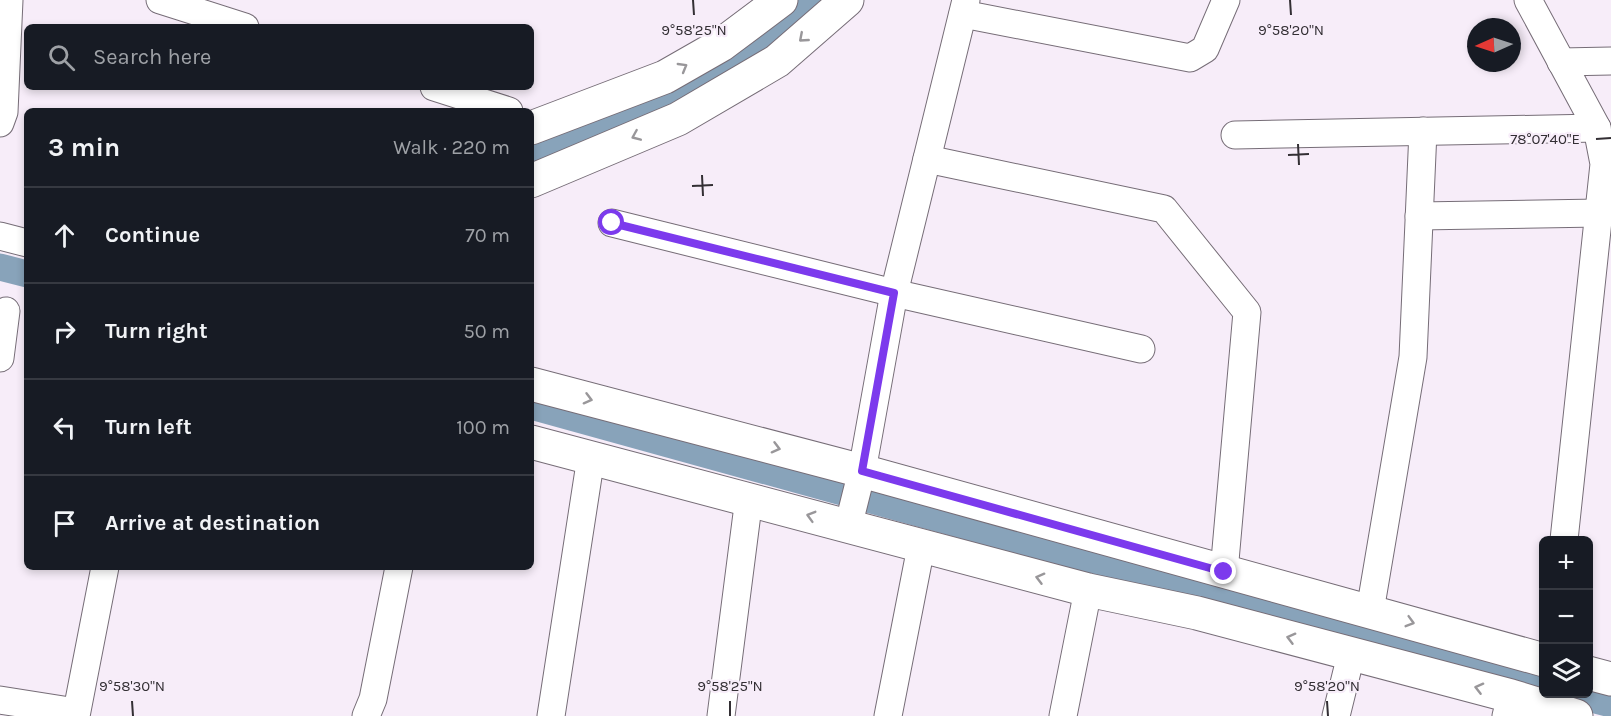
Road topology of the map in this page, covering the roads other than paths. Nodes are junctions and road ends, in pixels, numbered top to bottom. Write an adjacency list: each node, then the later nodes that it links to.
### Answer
1 (9, 0): 13 (street)
2 (160, 0): 8 (street)
3 (847, 0): 20 (main road, one-way to 20)
4 (1226, 0): 7 (street)
5 (1528, 0): 10 (street)
6 (777, 1): 14 (main road, one-way to 6)
7 (965, 7): 18 (street)
8 (236, 24)
9 (1611, 61): 10 (street)
10 (1561, 62): 15 (street)
11 (443, 90): 12 (street)
12 (500, 108)
13 (10, 120)
14 (535, 123)
15 (1597, 128): 16 (street); 19 (street)
16 (1423, 132): 17 (street); 22 (street)
17 (1235, 135)
18 (927, 159): 26 (street); 40 (street)
19 (1608, 164): 21 (street)
20 (534, 180)
21 (1599, 213): 22 (street); 36 (street)
22 (1419, 216): 42 (street)
23 (612, 223): 26 (street)
24 (0, 236): 25 (street)
25 (24, 242)
26 (894, 293): 28 (street); 33 (street)
27 (11, 312): 29 (street)
28 (1141, 349)
29 (0, 358)
30 (534, 385): 33 (main road, one-way to 33)
31 (534, 443): 32 (main road)
32 (591, 457): 34 (main road); 52 (street)
33 (861, 477): 35 (street); 40 (main road)
34 (749, 498): 35 (main road, one-way to 34); 53 (street)
35 (849, 520): 37 (main road)
36 (1564, 536)
37 (921, 547): 41 (main road, one-way to 37); 54 (street)
38 (104, 570): 50 (street)
39 (398, 570): 51 (street)
40 (1224, 572): 42 (main road)
41 (1088, 590): 43 (main road, one-way to 41); 55 (street)
42 (1370, 611): 44 (main road, one-way to 44)
43 (1351, 655): 49 (main road, one-way to 43); 56 (street)
44 (1539, 659)
45 (1593, 674): 46 (main road)
46 (1611, 679)
47 (0, 700): 50 (street)
48 (1556, 705): 49 (main road)
49 (1508, 706)
50 (76, 714)
51 (366, 716)
52 (551, 716)
53 (721, 716)
54 (888, 716)
55 (1063, 716)
56 (1336, 716)

